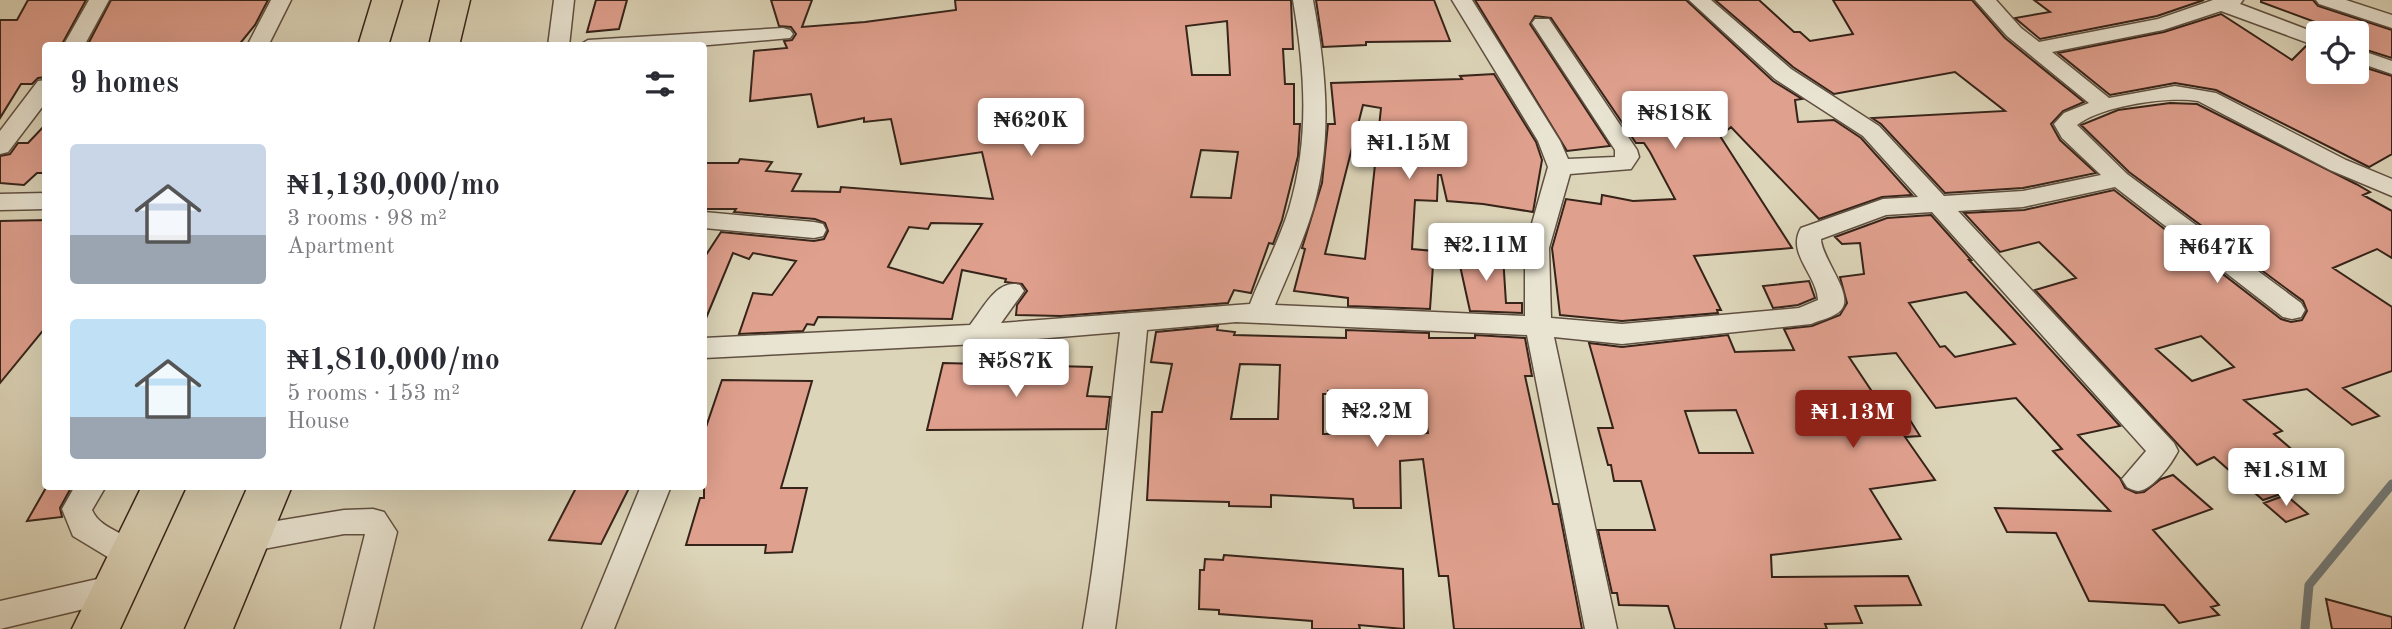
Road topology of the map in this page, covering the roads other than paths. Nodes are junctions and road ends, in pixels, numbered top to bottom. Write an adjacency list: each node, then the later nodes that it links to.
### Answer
1 (99, 0): 16 (street)
2 (281, 0): 17 (street)
3 (387, 0): 18 (highway)
4 (455, 0): 19 (highway)
5 (564, 0): 20 (street)
6 (1303, 0): 38 (street)
7 (1462, 0): 28 (street)
8 (1699, 0): 33 (street)
9 (1985, 0): 22 (street)
10 (2326, 0): 12 (street)
11 (2229, 3): 15 (street); 22 (street)
12 (2392, 22)
13 (1542, 23): 28 (street)
14 (783, 34): 21 (street)
15 (2306, 35)
16 (76, 42)
17 (259, 42)
18 (374, 42)
19 (445, 42)
20 (559, 42)
21 (653, 42)
22 (2035, 49): 26 (street)
23 (2369, 59): 24 (street)
24 (2392, 68)
25 (42, 91): 27 (street)
26 (2105, 105): 29 (street); 30 (street)
27 (0, 147)
28 (1560, 167): 40 (street)
29 (2119, 179): 33 (street); 37 (street)
30 (2387, 179)
31 (42, 201): 32 (street)
32 (0, 202)
33 (1940, 203): 40 (street); 43 (street)
34 (707, 220): 35 (street)
35 (814, 230)
36 (1011, 291): 41 (street)
37 (2292, 310)
38 (1259, 313): 39 (street); 40 (street)
39 (1135, 320): 41 (street); 55 (street)
40 (1538, 326): 56 (street)
41 (977, 334): 42 (street)
42 (707, 355)
43 (2137, 478)
44 (89, 490): 49 (street)
45 (162, 490): 49 (highway)
46 (268, 490): 48 (highway)
47 (654, 490): 54 (street)
48 (247, 539): 52 (highway); 53 (street)
49 (124, 572): 50 (street); 51 (highway)
50 (0, 615)
51 (96, 629)
52 (209, 629)
53 (357, 629)
54 (598, 629)
55 (1099, 629)
56 (1601, 629)

